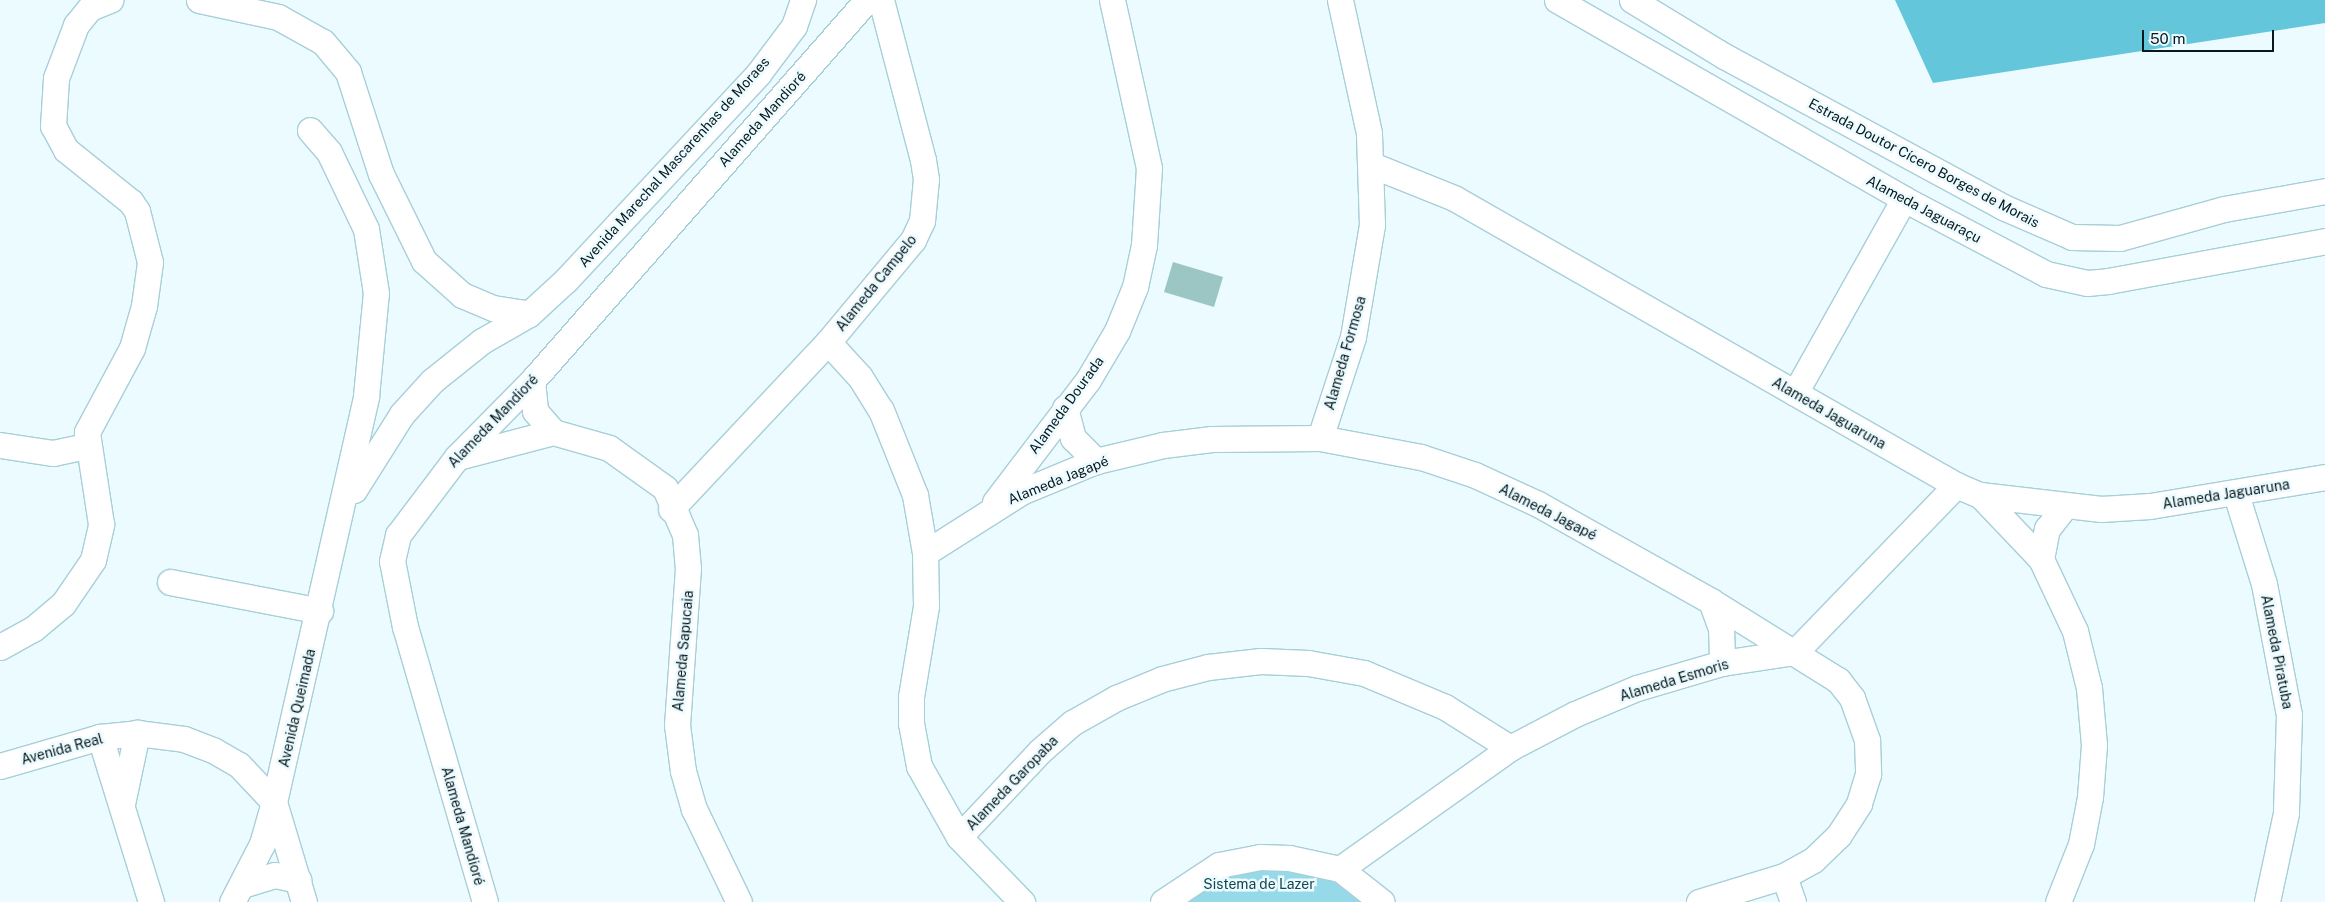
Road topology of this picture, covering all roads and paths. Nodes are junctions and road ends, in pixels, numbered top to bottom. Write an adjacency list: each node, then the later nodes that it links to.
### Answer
1 (110, 0): 27 (street)
2 (199, 0): 17 (street)
3 (803, 0): 17 (street, Avenida Marechal Mascarenhas de Moraes)
4 (867, 0): 10 (street, Alameda Mandioré)
5 (881, 0): 11 (street, Alameda Campelo)
6 (1112, 0): 22 (street, Alameda Dourada)
7 (1340, 0): 13 (street, Alameda Formosa)
8 (1557, 0): 15 (street, Alameda Jaguaraçu)
9 (1632, 0): 14 (street, Estrada Doutor Cícero Borges de Morais)
10 (845, 27): 11 (street); 19 (street, Alameda Mandioré)
11 (892, 36): 18 (street, Alameda Campelo)
12 (310, 130): 21 (street, Avenida Queimada)
13 (1372, 166): 20 (street, Alameda Jaguaruna); 25 (street, Alameda Formosa)
14 (2325, 191)
15 (1904, 199): 16 (street, Alameda Jaguaraçu); 20 (street)
16 (2325, 240)
17 (529, 314): 23 (street, Avenida Queimada)
18 (828, 342): 35 (street, Alameda Campelo); 38 (street)
19 (532, 381): 24 (street); 28 (street, Alameda Mandioré)
20 (1795, 394): 31 (street, Alameda Jaguaruna)
21 (366, 396): 23 (street); 37 (street, Avenida Queimada)
22 (1065, 408): 29 (street); 36 (street, Alameda Dourada)
23 (402, 414): 37 (street, Avenida Queimada)
24 (554, 432): 28 (street); 35 (street, Alameda Sapucaia)
25 (1320, 438): 29 (street, Alameda Jagapé); 41 (street, Alameda Jagapé)
26 (0, 445): 27 (street)
27 (86, 446): 43 (street)
28 (457, 457): 60 (street, Alameda Mandioré)
29 (1096, 461): 36 (street, Alameda Jagapé)
30 (2325, 477): 32 (street, Alameda Jaguaruna)
31 (1956, 485): 33 (street, Alameda Jaguaruna); 44 (street)
32 (2236, 494): 34 (street, Alameda Jaguaruna); 68 (street, Alameda Piratuba)
33 (1980, 495): 34 (street, Alameda Jaguaruna); 39 (street)
34 (2064, 507): 39 (street)
35 (671, 509): 61 (street, Alameda Sapucaia)
36 (990, 509): 38 (street, Alameda Jagapé)
37 (342, 511): 42 (street, Avenida Queimada)
38 (925, 553): 54 (street)
39 (2041, 560): 67 (street)
40 (170, 582): 42 (street)
41 (1711, 601): 44 (street, Alameda Jagapé); 45 (street)
42 (320, 611): 49 (street, Avenida Queimada)
43 (0, 647)
44 (1795, 652): 45 (street, Alameda Esmoris); 56 (street, Alameda Jagapé)
45 (1722, 663): 48 (street, Alameda Esmoris)
46 (136, 734): 47 (street, Avenida Real); 50 (street, Avenida Real); 53 (street)
47 (100, 737): 51 (street, Avenida Real); 53 (street)
48 (1510, 748): 54 (street, Alameda Garopaba); 55 (street, Alameda Esmoris)
49 (288, 749): 50 (street, Avenida Real); 52 (street, Avenida Queimada)
50 (239, 765): 52 (street, Avenida Real)
51 (0, 766)
52 (274, 802): 57 (street); 58 (street, Avenida Queimada)
53 (121, 811): 59 (street)
54 (959, 837): 62 (street)
55 (1340, 869): 63 (street); 64 (street)
56 (1784, 876): 65 (street, Alameda Jagapé); 66 (street)
57 (301, 891): 58 (street)
58 (237, 893)
59 (151, 902)
60 (485, 902)
61 (739, 902)
62 (1022, 902)
63 (1163, 902)
64 (1382, 902)
65 (1699, 902)
66 (1793, 902)
67 (2058, 902)
68 (2267, 902)

